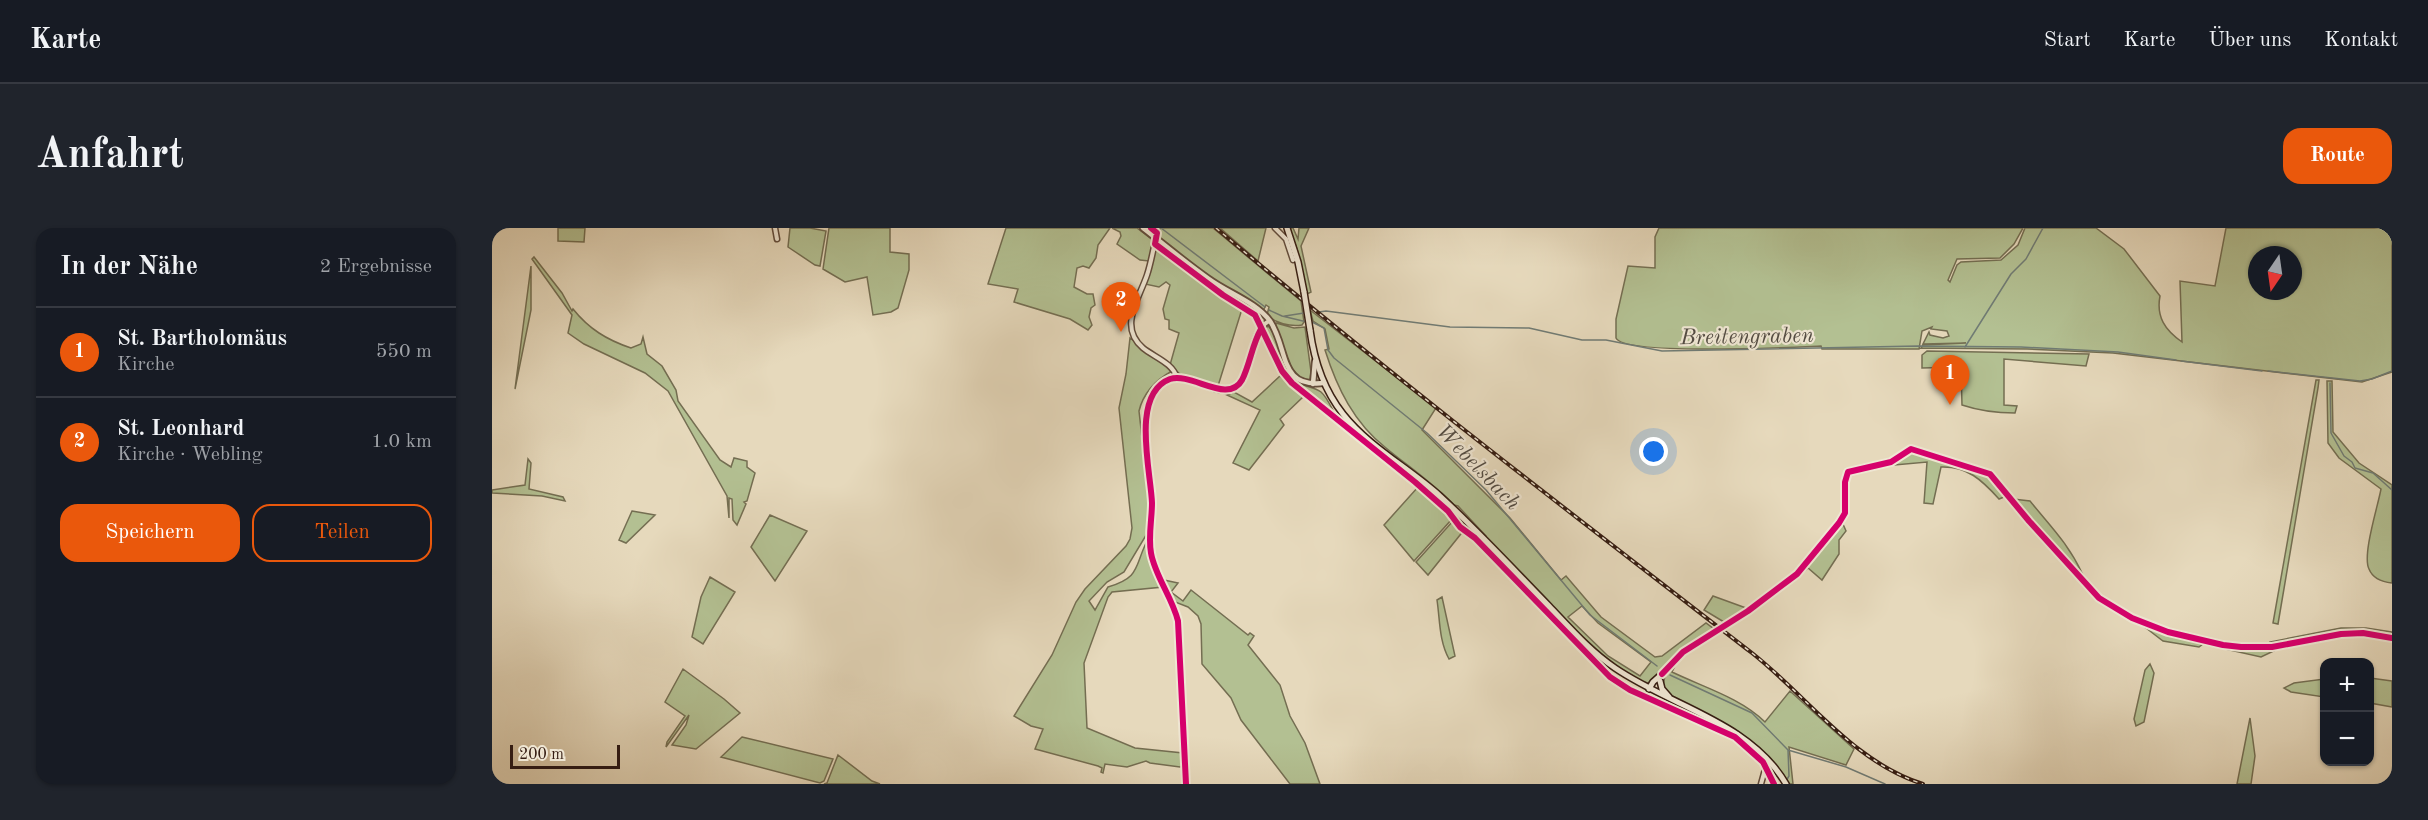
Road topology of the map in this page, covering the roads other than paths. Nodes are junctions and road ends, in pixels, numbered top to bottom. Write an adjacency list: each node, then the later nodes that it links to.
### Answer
1 (775, 228): 5 (street)
2 (1143, 228): 6 (street)
3 (1275, 228): 7 (street)
4 (1287, 228): 7 (main road)
5 (777, 238)
6 (1156, 238): 8 (street); 10 (street)
7 (1295, 261): 9 (main road, bridge)
8 (1269, 321): 10 (street); 12 (street)
9 (1315, 358): 11 (main road); 12 (street)
10 (1177, 378): 20 (street)
11 (1324, 383): 12 (street); 16 (main road)
12 (1313, 384)
13 (2392, 638): 14 (street)
14 (1662, 674): 15 (main road); 16 (main road)
15 (1660, 681): 16 (main road); 17 (main road)
16 (1651, 690): 17 (main road)
17 (1673, 701): 18 (main road)
18 (1737, 734): 19 (main road); 21 (street)
19 (1785, 782)
20 (1186, 784)
21 (1761, 784)

